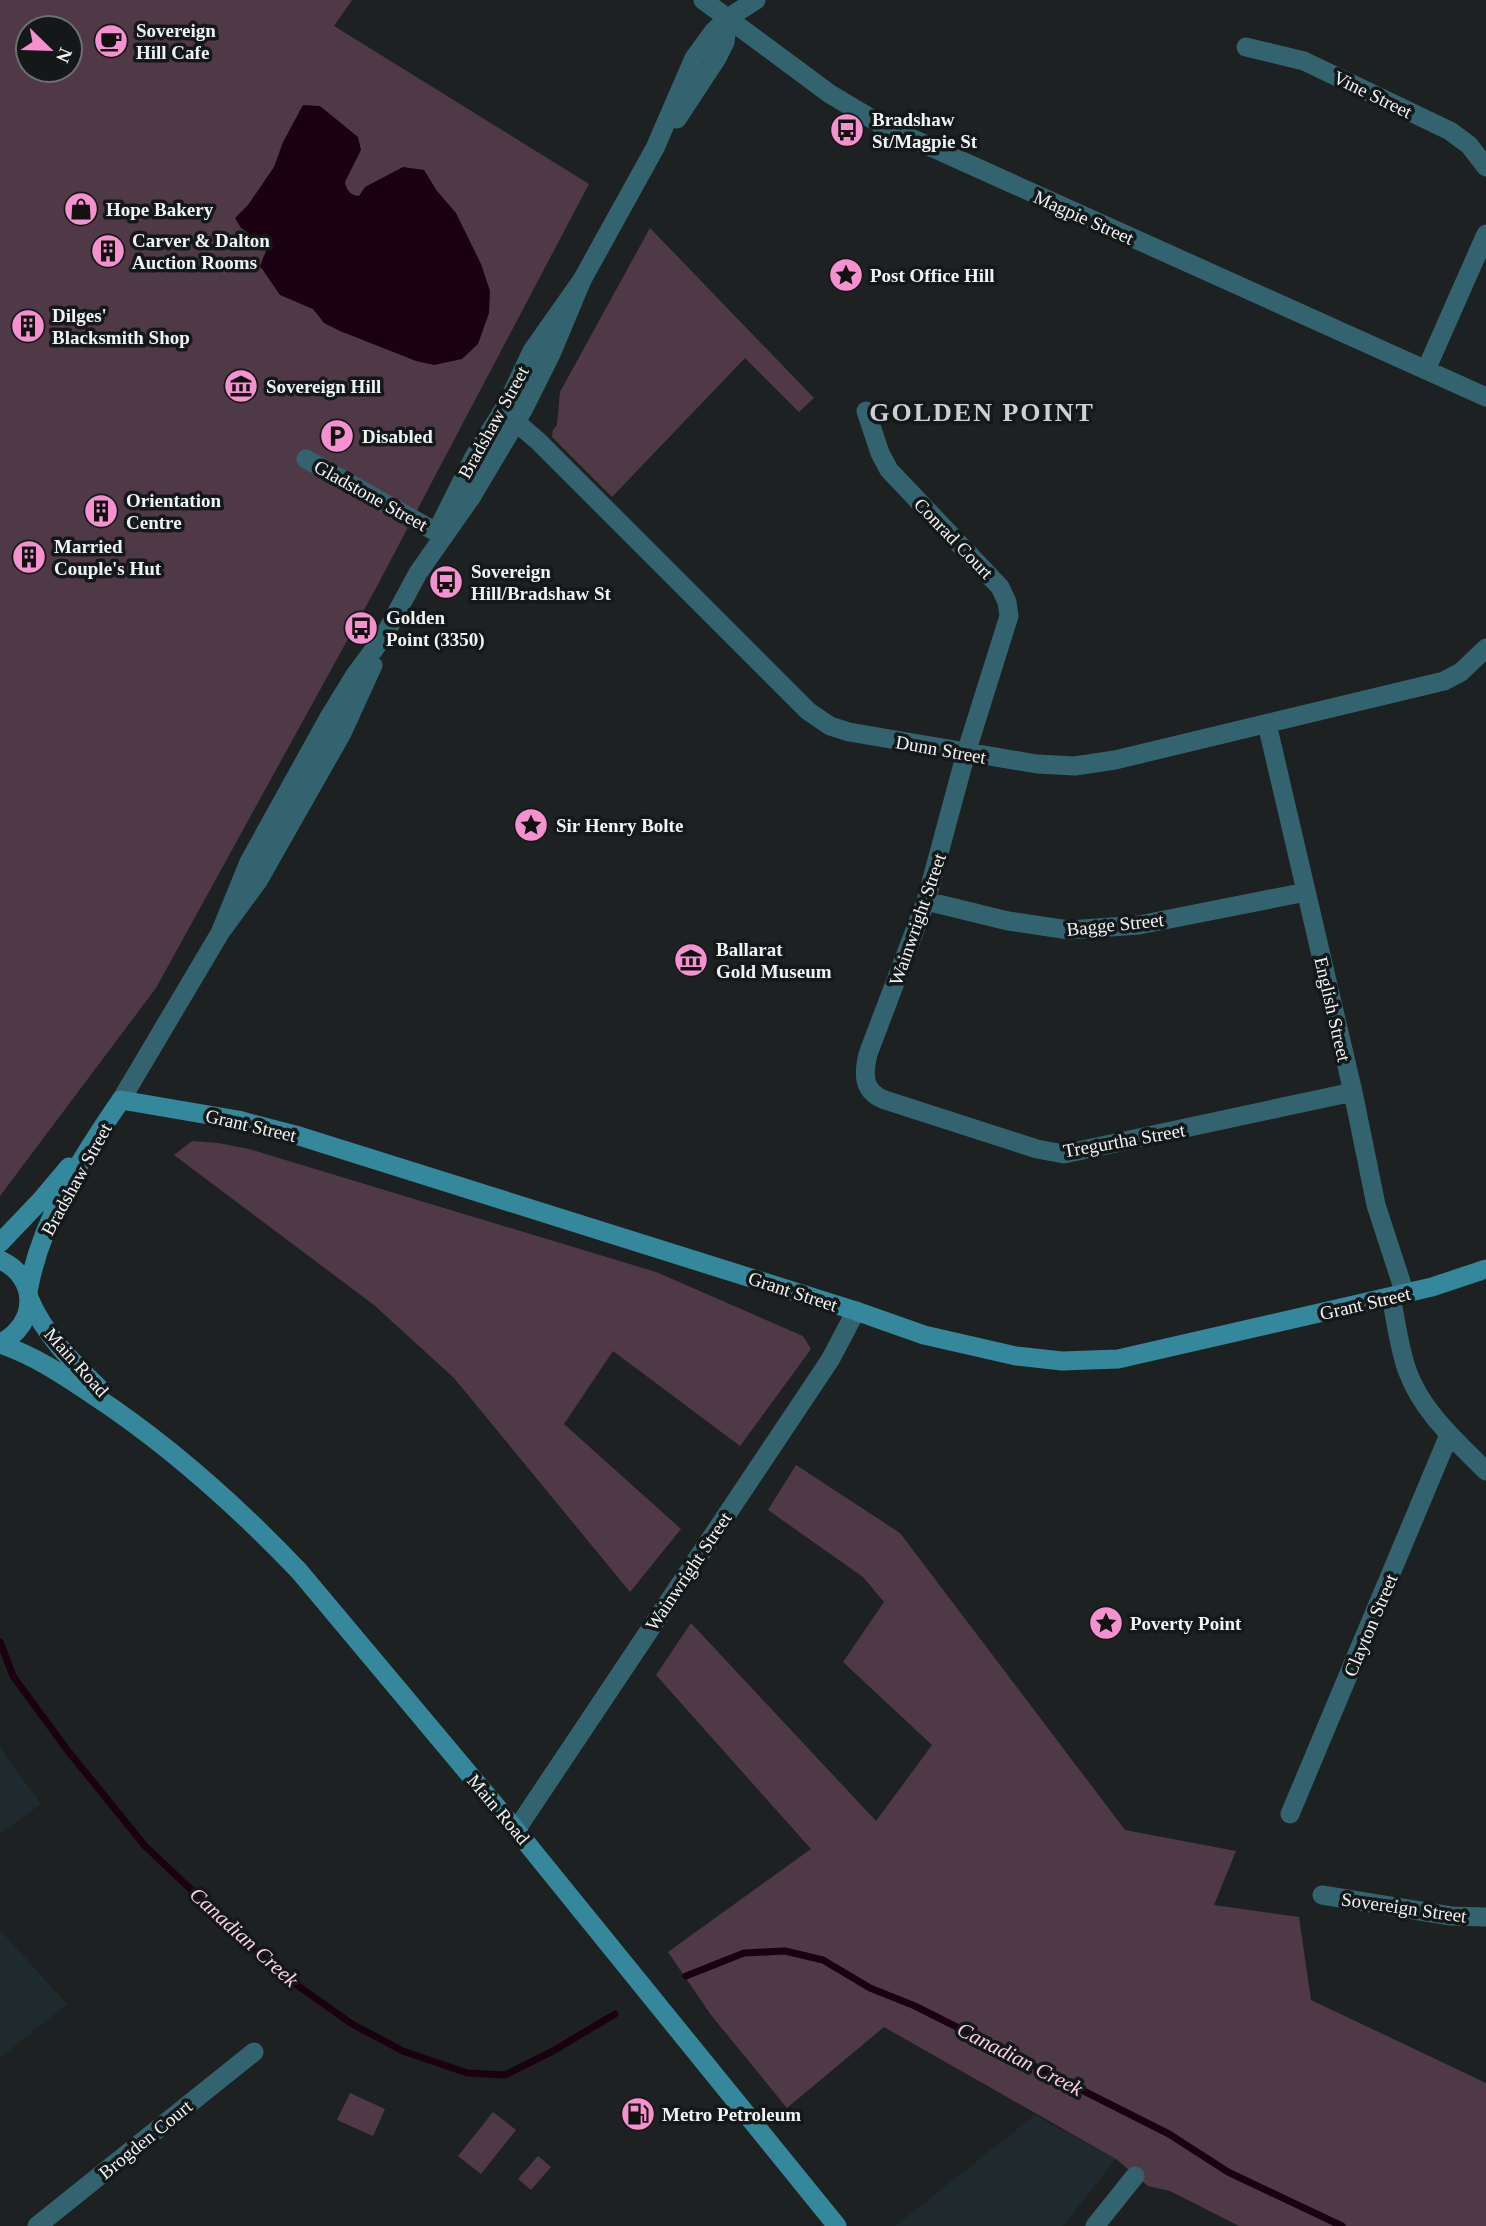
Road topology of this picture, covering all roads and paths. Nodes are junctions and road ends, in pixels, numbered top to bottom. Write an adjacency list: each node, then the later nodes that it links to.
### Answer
1 (703, 0): 3 (street, Magpie Street)
2 (756, 0): 3 (street)
3 (728, 18): 7 (street, Magpie Street); 10 (street, Bradshaw Street)
4 (1246, 47): 5 (street, Vine Street)
5 (1486, 167)
6 (1486, 234): 7 (street)
7 (1426, 370): 8 (street, Magpie Street)
8 (1486, 397)
9 (866, 411): 16 (street, Conrad Court)
10 (510, 416): 12 (street, Bradshaw Street); 13 (street, Bradshaw Street); 16 (street, Dunn Street)
11 (306, 459): 12 (street, Gladstone Street)
12 (436, 532): 13 (street, Bradshaw Street)
13 (418, 573): 21 (street, Bradshaw Street)
14 (1486, 648): 15 (street, Dunn Street)
15 (1267, 724): 16 (street, Dunn Street); 17 (street, English Street)
16 (966, 753): 18 (street, Wainwright Street)
17 (1306, 892): 18 (street, Bagge Street); 20 (street, English Street)
18 (926, 901): 19 (street, Wainwright Street)
19 (865, 1082): 20 (street, Tregurtha Street)
20 (1353, 1092): 26 (street, English Street)
21 (117, 1106): 22 (main road, Bradshaw Street); 25 (main road, Bradshaw Street); 27 (main road, Grant Street)
22 (0, 1243)
23 (0, 1260): 25 (main road, Main Road)
24 (1486, 1269): 26 (main road, Grant Street)
25 (28, 1295): 28 (main road, Bradshaw Street); 29 (main road, Main Road)
26 (1398, 1295): 27 (main road, Grant Street); 30 (street, English Street)
27 (856, 1311): 33 (street, Wainwright Street)
28 (0, 1343): 29 (main road, Main Road)
29 (132, 1420): 33 (main road, Main Road)
30 (1449, 1436): 31 (street, English Street); 32 (street, Clayton Street)
31 (1486, 1471)
32 (1290, 1814)
33 (516, 1830): 39 (main road, Main Road)
34 (1322, 1895): 35 (street, Sovereign Street)
35 (1486, 1917)
36 (254, 2052): 38 (street, Brogden Court)
37 (1135, 2176): 40 (street)
38 (37, 2226)
39 (837, 2226)
40 (1095, 2226)

